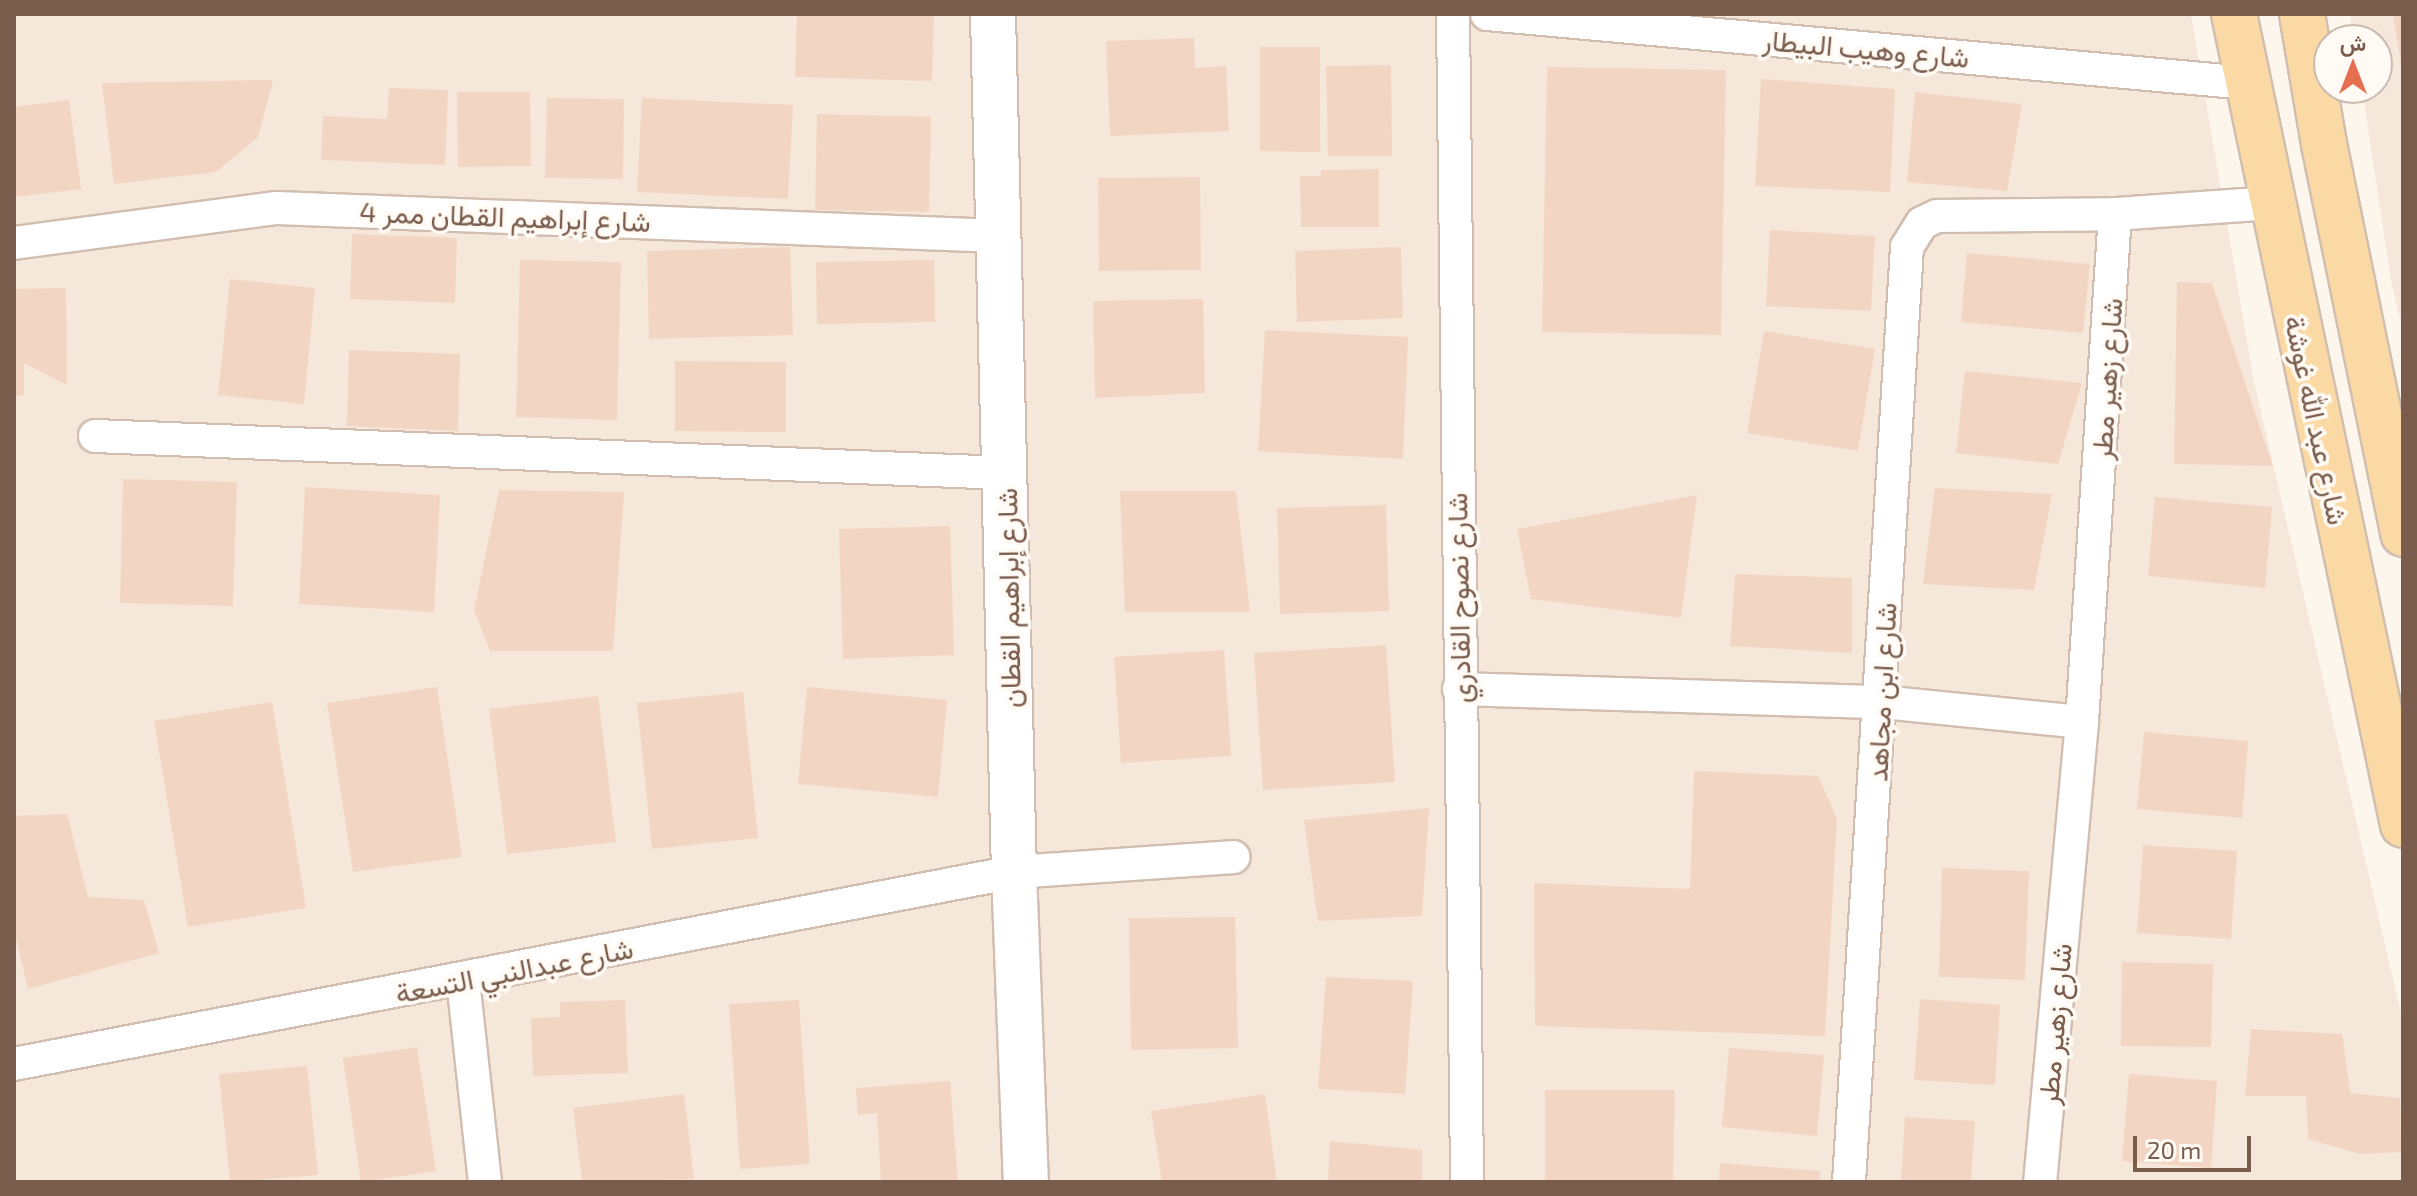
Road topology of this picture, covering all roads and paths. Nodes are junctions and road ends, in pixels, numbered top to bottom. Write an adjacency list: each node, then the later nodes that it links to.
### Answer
1 (993, 14): 9 (street, شارع إبراهيم القطان)
2 (1453, 14): 14 (street, شارع نصوح القادري)
3 (1487, 14): 6 (street, شارع وهيب البيطار)
4 (2234, 14): 6 (main road, شارع عبد الله غوشة)
5 (2302, 14): 13 (main road)
6 (2246, 83): 7 (main road, شارع عبد الله غوشة)
7 (2271, 203): 8 (street); 17 (main road, شارع عبد الله غوشة)
8 (2115, 214): 15 (street, شارع ابن مجاهد); 16 (street, شارع زهير مطر)
9 (998, 236): 10 (street, شارع إبراهيم القطان ممر 4); 12 (street, شارع إبراهيم القطان)
10 (14, 243)
11 (95, 436): 12 (street)
12 (1006, 473): 19 (street, شارع إبراهيم القطان)
13 (2403, 534)
14 (1459, 689): 15 (street); 24 (street, شارع نصوح القادري)
15 (1881, 702): 16 (street); 25 (street, شارع ابن مجاهد)
16 (2082, 722): 26 (street, شارع زهير مطر)
17 (2403, 825)
18 (1233, 857): 19 (street, شارع عبدالنبي التسعة)
19 (1014, 872): 20 (street, شارع عبدالنبي التسعة); 23 (street, شارع إبراهيم القطان)
20 (463, 980): 21 (street, شارع عبدالنبي التسعة); 22 (street)
21 (14, 1064)
22 (485, 1182)
23 (1026, 1182)
24 (1467, 1182)
25 (1849, 1182)
26 (2040, 1182)

